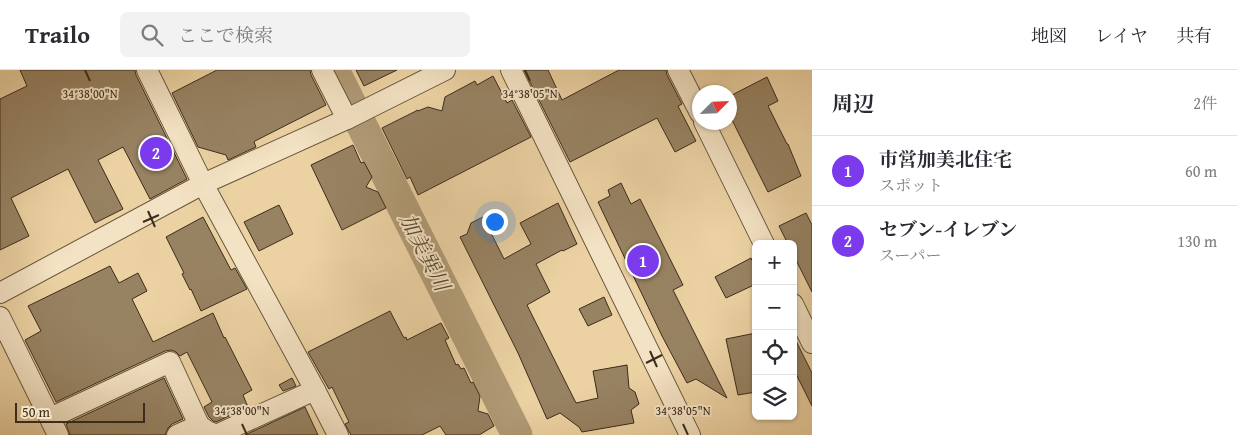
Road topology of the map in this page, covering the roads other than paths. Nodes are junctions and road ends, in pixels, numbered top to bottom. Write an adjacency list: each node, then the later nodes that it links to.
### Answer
1 (147, 70): 9 (street)
2 (322, 70): 7 (street)
3 (445, 70): 7 (street)
4 (511, 70): 20 (street)
5 (678, 70): 6 (street)
6 (692, 97)
7 (354, 116): 9 (street)
8 (708, 130): 10 (street)
9 (203, 184): 11 (street); 15 (street)
10 (762, 240)
11 (0, 293)
12 (797, 312): 14 (street)
13 (0, 317): 17 (street)
14 (812, 342)
15 (315, 390): 16 (street); 19 (street)
16 (199, 425): 17 (street); 18 (street)
17 (54, 426)
18 (177, 435)
19 (338, 435)
20 (690, 435)

